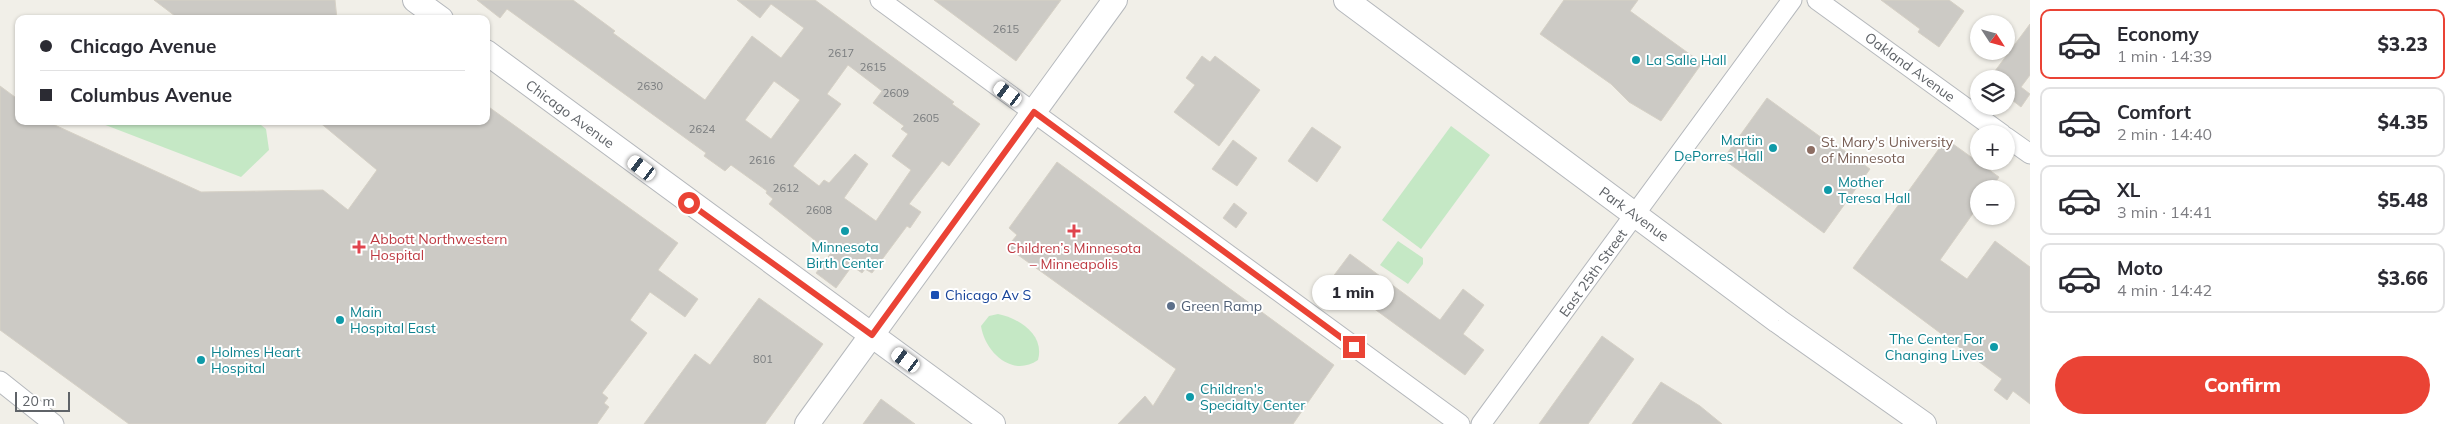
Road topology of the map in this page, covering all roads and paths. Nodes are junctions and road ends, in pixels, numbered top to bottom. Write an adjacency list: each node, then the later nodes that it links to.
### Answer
1 (880, 0): 7 (street)
2 (1115, 0): 7 (street)
3 (1346, 0): 11 (street, Park Avenue)
4 (1792, 0): 11 (street, East 25th Street)
5 (1817, 0): 8 (street, Oakland Avenue)
6 (490, 55): 12 (street, Chicago Avenue)
7 (1034, 112): 12 (street); 17 (street)
8 (1990, 125)
9 (2015, 143): 10 (street)
10 (2030, 154)
11 (1636, 215): 18 (street, East 25th Street); 19 (street, Park Avenue)
12 (872, 335): 15 (street); 16 (street, Chicago Avenue)
13 (0, 381): 14 (street)
14 (54, 424)
15 (807, 424)
16 (993, 424)
17 (1460, 424)
18 (1482, 424)
19 (1924, 424)

